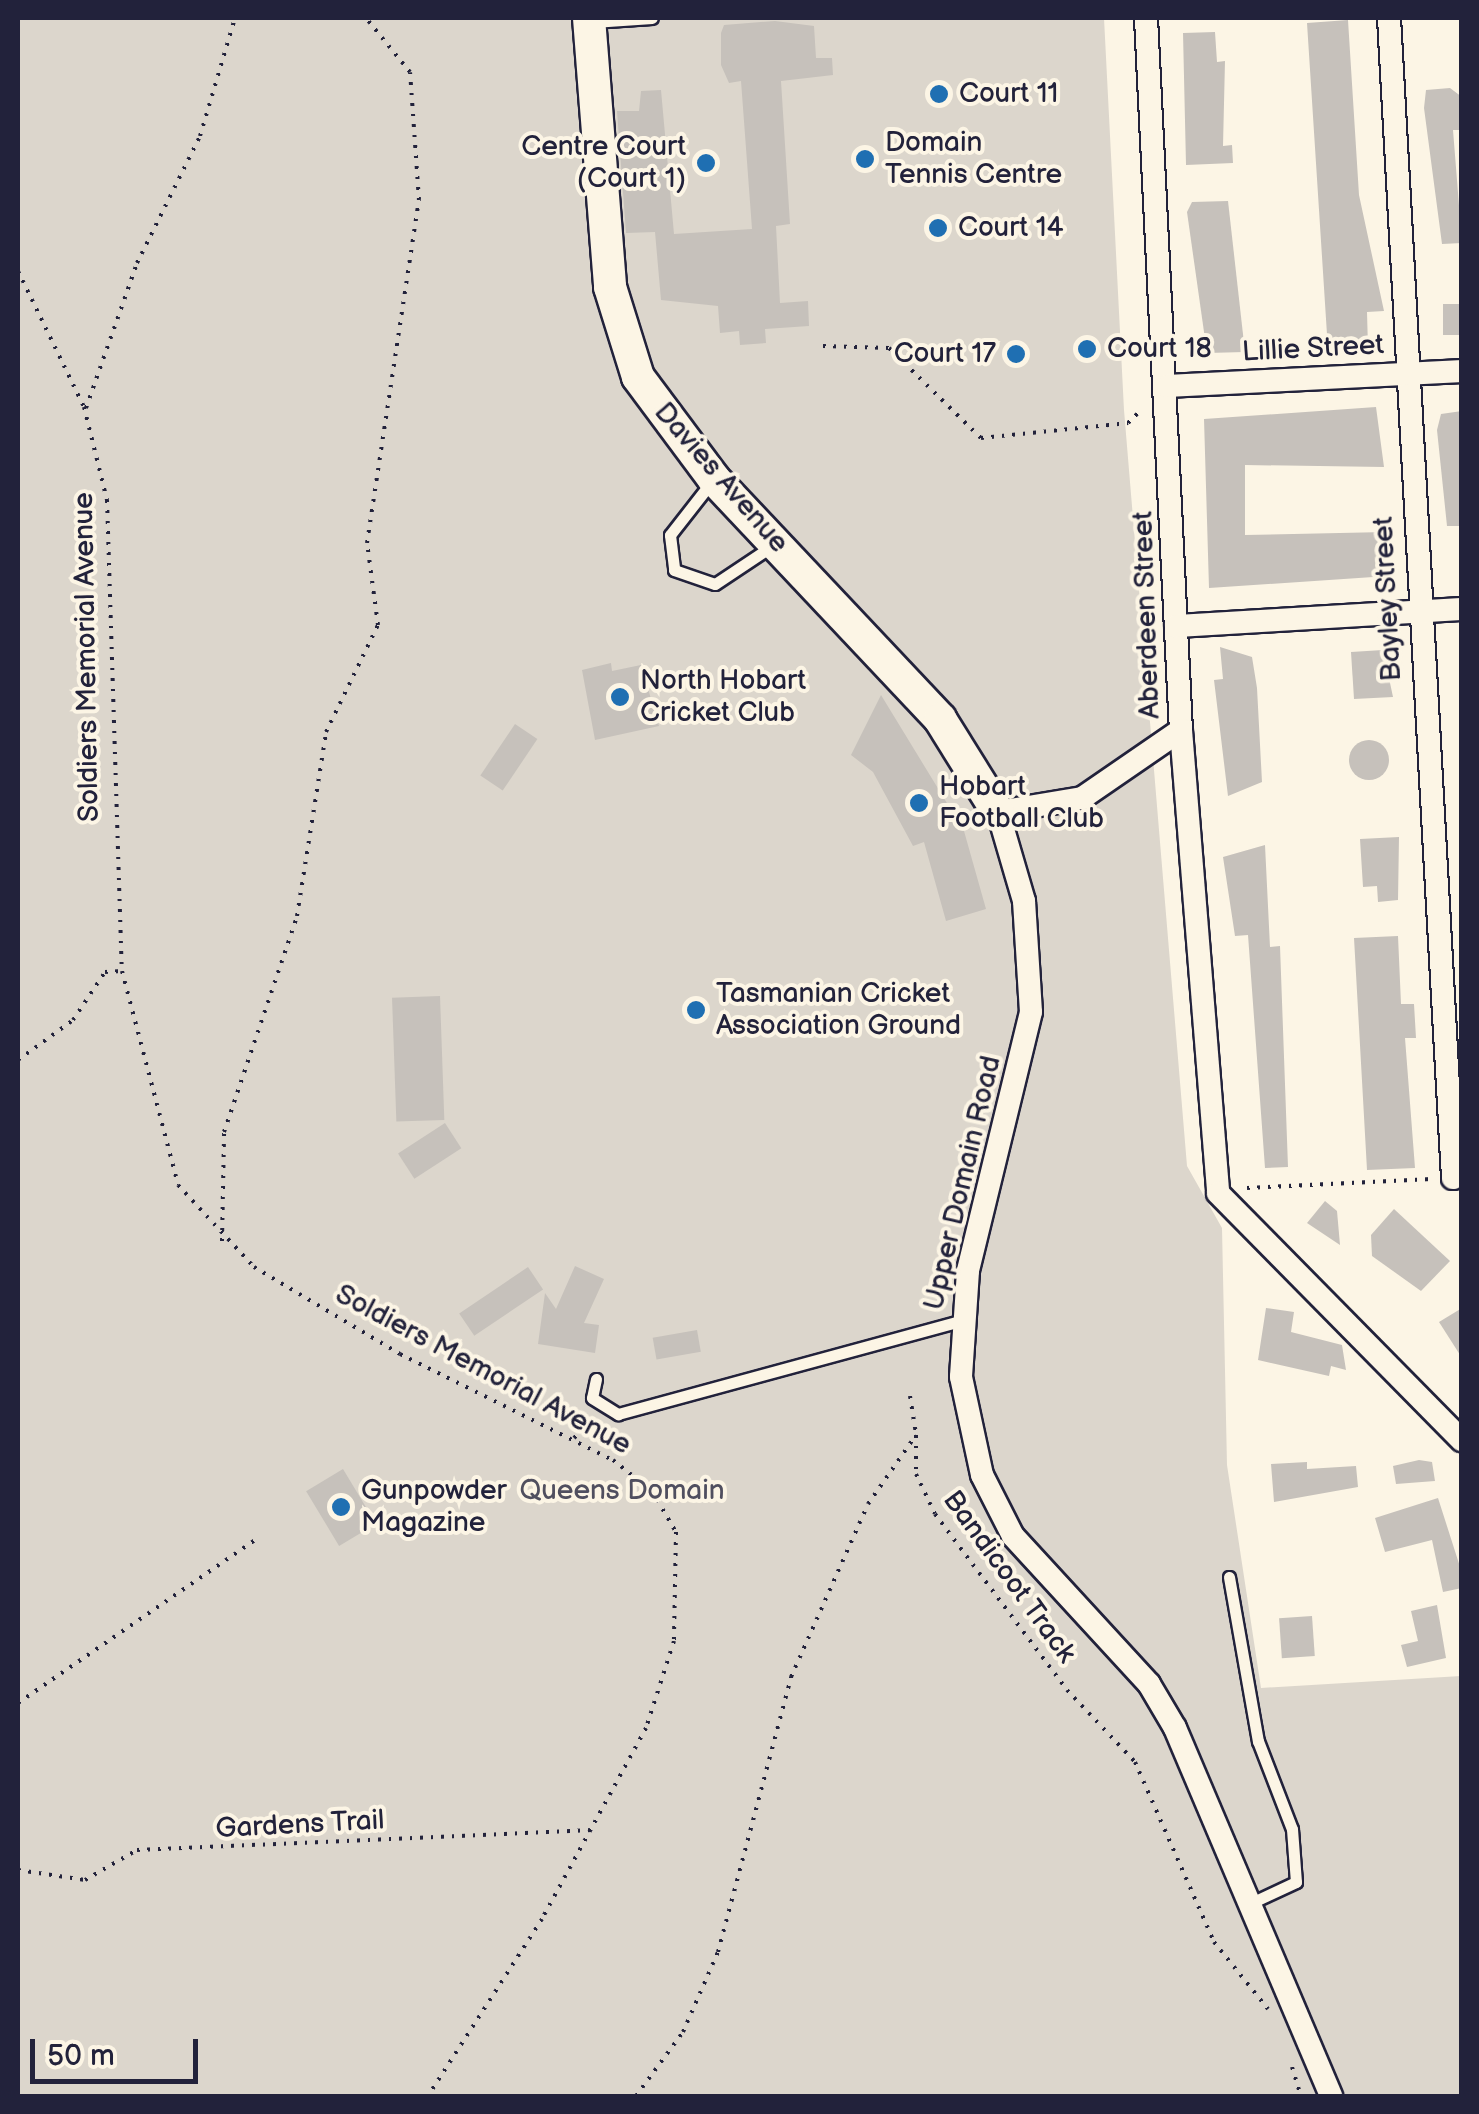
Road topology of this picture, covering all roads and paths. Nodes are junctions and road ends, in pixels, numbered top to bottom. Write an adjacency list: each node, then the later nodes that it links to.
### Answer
1 (235, 18): 13 (path)
2 (366, 18): 25 (path)
3 (652, 18): 6 (lane)
4 (1146, 18): 11 (street, Aberdeen Street)
5 (1389, 18): 10 (street, Bayley Street)
6 (589, 20): 14 (street, Davies Avenue)
7 (18, 271): 13 (path, Soldiers Memorial Avenue)
8 (824, 346): 12 (path)
9 (1462, 371): 10 (street, Lillie Street)
10 (1409, 375): 11 (street, Lillie Street); 17 (street, Bayley Street)
11 (1168, 386): 18 (street, Aberdeen Street)
12 (1152, 408)
13 (86, 410): 21 (path, Soldiers Memorial Avenue)
14 (714, 479): 15 (street, Davies Avenue); 15 (lane)
15 (776, 543): 20 (street, Davies Avenue)
16 (1462, 610): 17 (street)
17 (1418, 612): 18 (street); 24 (street, Bayley Street)
18 (1176, 626): 19 (street, Aberdeen Street)
19 (1181, 730): 20 (street); 23 (street, Aberdeen Street)
20 (998, 812): 26 (street, Upper Domain Road)
21 (122, 971): 22 (path); 25 (path, Soldiers Memorial Avenue)
22 (18, 1060)
23 (1216, 1178): 24 (path); 32 (street, Aberdeen Street)
24 (1453, 1178)
25 (222, 1241): 31 (path, Soldiers Memorial Avenue)
26 (961, 1321): 29 (lane); 38 (street, Upper Domain Road)
27 (596, 1379): 29 (lane)
28 (910, 1396): 30 (path, Bandicoot Track)
29 (602, 1409): 31 (path)
30 (916, 1436): 39 (path, Bandicoot Track); 42 (path)
31 (574, 1439): 36 (path, Soldiers Memorial Avenue)
32 (1462, 1440)
33 (257, 1539): 35 (path)
34 (1229, 1577): 38 (lane)
35 (18, 1702)
36 (594, 1830): 37 (path, Gardens Trail); 41 (path, Soldiers Memorial Avenue)
37 (18, 1870)
38 (1251, 1903): 44 (street, Upper Domain Road)
39 (1279, 2021)
40 (1288, 2054): 43 (path)
41 (428, 2096)
42 (636, 2096)
43 (1301, 2096)
44 (1331, 2096)

